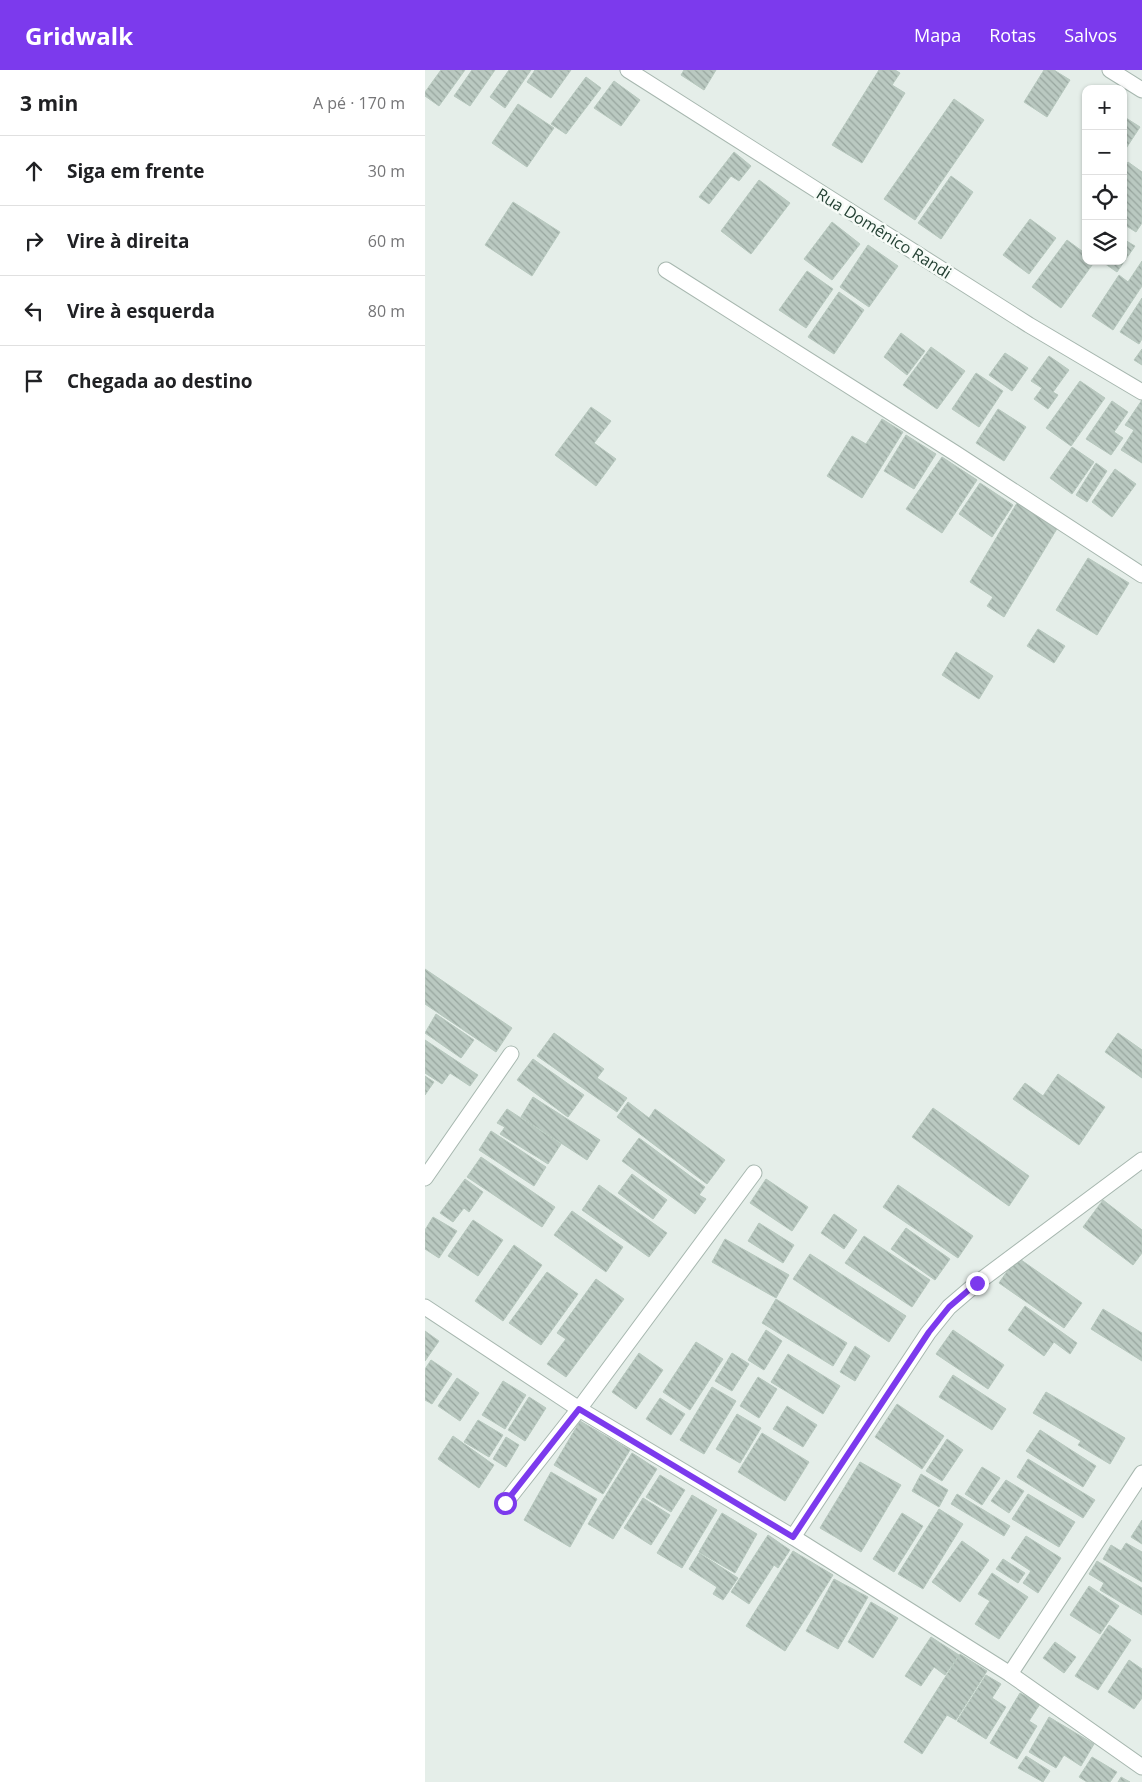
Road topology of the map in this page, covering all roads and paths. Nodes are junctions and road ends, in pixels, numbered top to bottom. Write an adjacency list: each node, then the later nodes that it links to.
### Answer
1 (628, 70): 5 (street, Rua Domênico Randi)
2 (1110, 70): 3 (street)
3 (1142, 90)
4 (666, 270): 6 (street)
5 (1142, 392)
6 (1142, 576)
7 (511, 1054): 10 (street)
8 (1142, 1160): 15 (street)
9 (754, 1173): 12 (street)
10 (425, 1178)
11 (425, 1307): 12 (street)
12 (579, 1409): 14 (street); 15 (street)
13 (1142, 1473): 16 (street)
14 (505, 1503)
15 (793, 1537): 16 (street)
16 (1010, 1674): 17 (street)
17 (1142, 1767)

